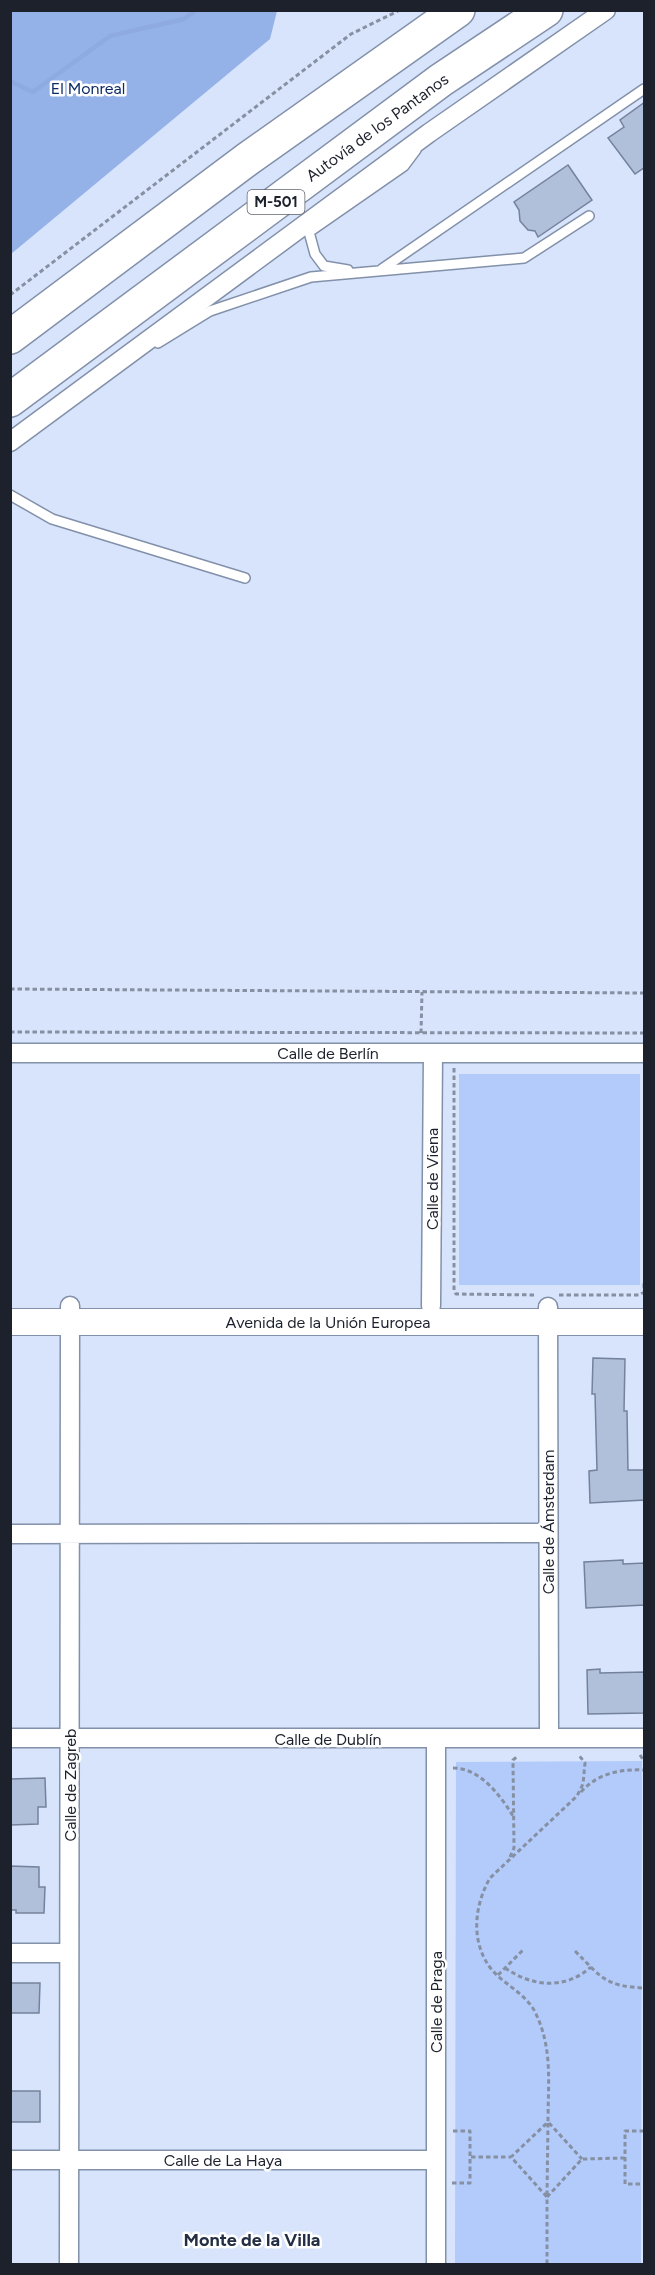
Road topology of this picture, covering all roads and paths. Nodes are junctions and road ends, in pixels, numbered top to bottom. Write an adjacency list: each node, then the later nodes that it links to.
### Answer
1 (400, 10): 10 (path)
2 (458, 10): 11 (highway, M-501)
3 (546, 10): 13 (highway, Autovía de los Pantanos / M-501)
4 (606, 10): 6 (street)
5 (645, 89): 8 (lane)
6 (429, 133): 9 (lane); 12 (street)
7 (589, 216): 8 (lane)
8 (380, 271): 9 (lane)
9 (359, 273): 12 (lane)
10 (10, 295)
11 (10, 337)
12 (78, 392): 14 (street)
13 (10, 400)
14 (10, 442)
15 (10, 495): 16 (lane)
16 (245, 578)
17 (10, 989): 18 (path)
18 (422, 992): 19 (path); 21 (path)
19 (645, 993)
20 (10, 1032): 21 (path)
21 (421, 1033): 22 (path)
22 (454, 1033): 23 (path); 26 (path)
23 (645, 1033)
24 (10, 1053): 25 (street, Calle de Berlín)
25 (433, 1053): 26 (street, Calle de Berlín); 31 (street, Calle de Viena)
26 (454, 1053): 27 (street, Calle de Berlín); 29 (path)
27 (645, 1053)
28 (645, 1283): 29 (path)
29 (549, 1305): 31 (street, Avenida de la Unión Europea); 32 (street, Avenida de la Unión Europea); 33 (street, Avenida de la Unión Europea); 35 (street, Avenida de la Unión Europea); 36 (street, Calle de Ámsterdam)
30 (10, 1306): 33 (street, Avenida de la Unión Europea)
31 (431, 1306): 33 (street, Avenida de la Unión Europea)
32 (645, 1307)
33 (70, 1314): 34 (street, Avenida de la Unión Europea); 38 (street, Calle de Zagreb)
34 (10, 1322)
35 (645, 1322)
36 (548, 1533): 38 (street); 41 (street, Calle de Ámsterdam)
37 (10, 1534): 38 (street)
38 (70, 1534): 40 (street, Calle de Zagreb)
39 (10, 1738): 40 (street, Calle de Dublín)
40 (70, 1738): 43 (street, Calle de Dublín); 57 (street, Calle de Zagreb)
41 (549, 1738): 43 (street, Calle de Dublín); 44 (street, Calle de Dublín)
42 (645, 1738): 44 (street, Calle de Dublín)
43 (436, 1739): 48 (street, Calle de Praga)
44 (577, 1746): 46 (path); 51 (path)
45 (511, 1753): 52 (path)
46 (588, 1754)
47 (631, 1755): 49 (path)
48 (436, 1761): 52 (path); 71 (street, Calle de Praga)
49 (645, 1761)
50 (645, 1770): 51 (path)
51 (577, 1796): 53 (path)
52 (514, 1818): 53 (path)
53 (508, 1861): 60 (path)
54 (524, 1949): 59 (path)
55 (575, 1951): 58 (path)
56 (10, 1953): 57 (street)
57 (68, 1953): 70 (street, Calle de Zagreb)
58 (591, 1967): 59 (path); 61 (path)
59 (506, 1968): 60 (path)
60 (498, 1975): 62 (path)
61 (645, 1988)
62 (548, 2122): 66 (path); 68 (path); 74 (path)
63 (645, 2131): 67 (path)
64 (450, 2140): 65 (path)
65 (470, 2157): 66 (path); 72 (path)
66 (511, 2157): 74 (path)
67 (625, 2158): 68 (path); 73 (path)
68 (582, 2159): 74 (path)
69 (10, 2160): 70 (street, Calle de La Haya)
70 (70, 2160): 71 (street, Calle de La Haya); 75 (street, Calle de Zagreb)
71 (436, 2160): 72 (street, Calle de Praga)
72 (445, 2180): 76 (street, Calle de Praga)
73 (645, 2184)
74 (547, 2197): 77 (path)
75 (69, 2265)
76 (436, 2265)
77 (547, 2265)

